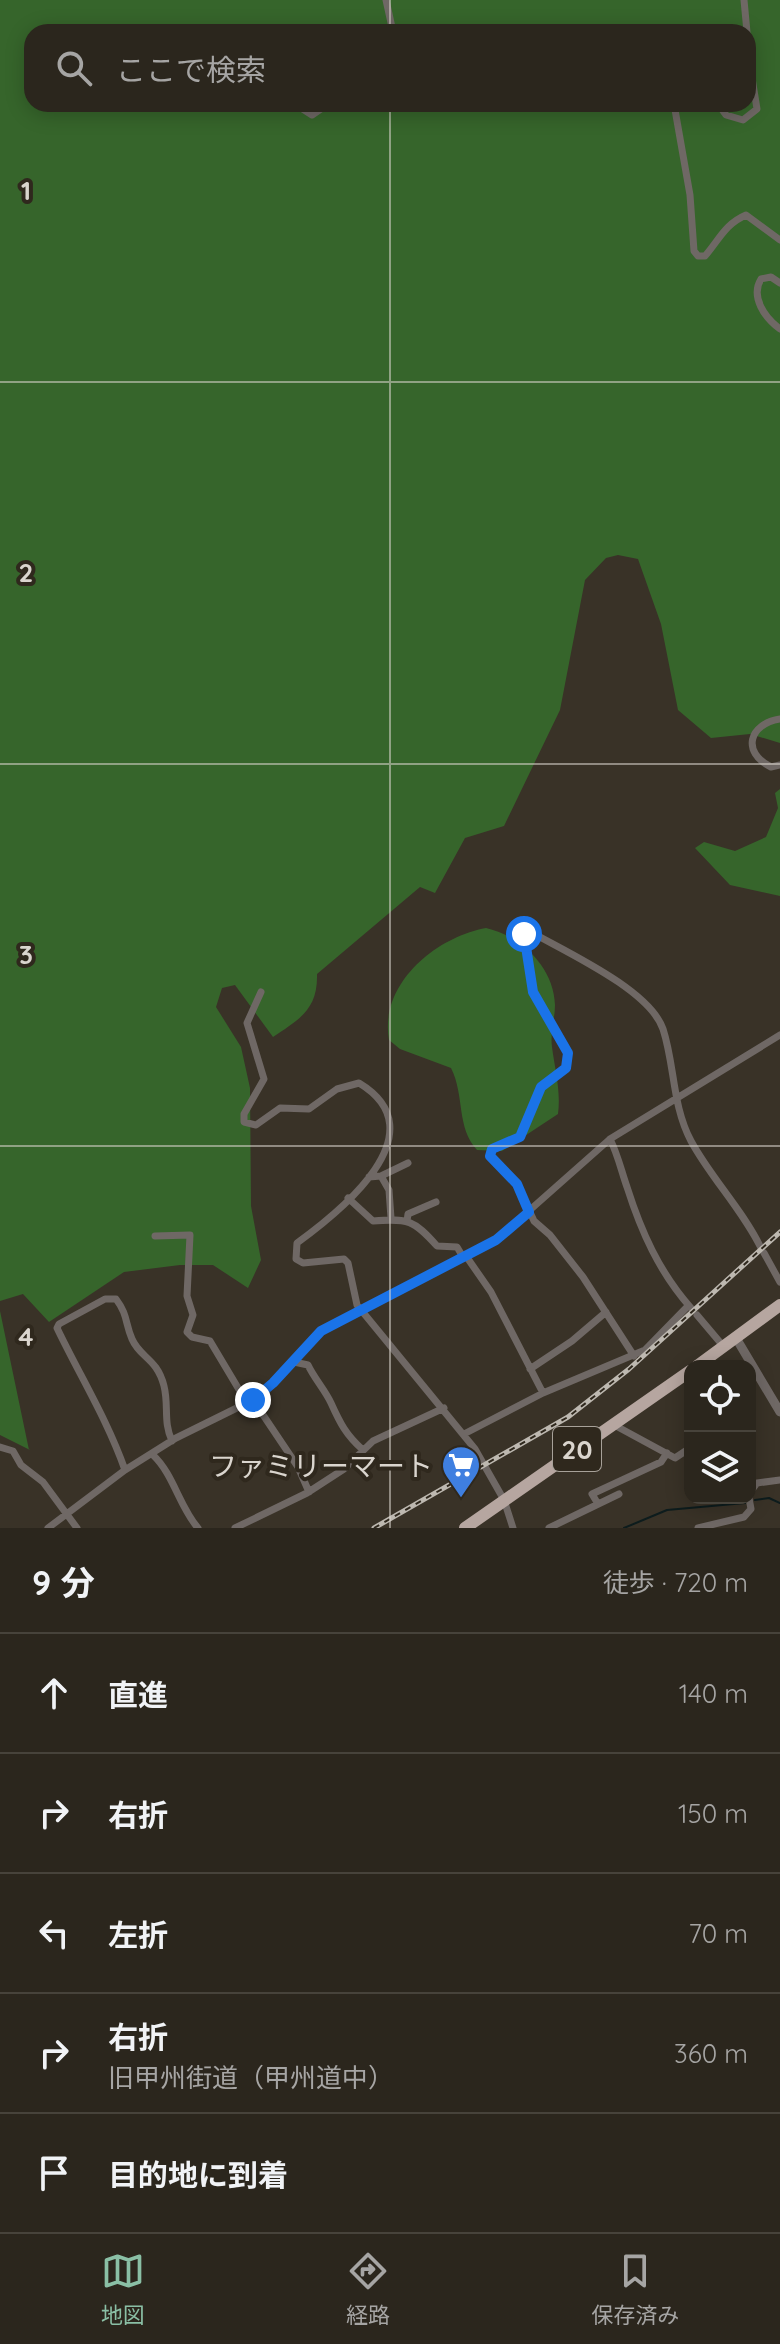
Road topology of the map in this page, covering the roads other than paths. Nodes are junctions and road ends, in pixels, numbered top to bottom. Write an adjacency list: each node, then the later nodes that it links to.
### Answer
1 (386, 0): 3 (street)
2 (744, 0): 4 (street)
3 (391, 24)
4 (746, 24)
5 (675, 112): 8 (street)
6 (726, 112): 7 (street)
7 (753, 112)
8 (780, 240)
9 (780, 283): 10 (street)
10 (780, 329)
11 (780, 719): 12 (street)
12 (780, 765)
13 (261, 992): 19 (street)
14 (780, 1035): 15 (street)
15 (675, 1100): 16 (street); 22 (street); 27 (street)
16 (610, 1139): 22 (street); 30 (street)
17 (408, 1163): 18 (street)
18 (381, 1176): 19 (street); 23 (street)
19 (369, 1177): 20 (street)
20 (348, 1198): 23 (street); 29 (street)
21 (436, 1202): 24 (street)
22 (529, 1212): 26 (street); 31 (street)
23 (391, 1218): 24 (street)
24 (407, 1221): 26 (street)
25 (155, 1236): 40 (street)
26 (464, 1256): 29 (street); 37 (street)
27 (780, 1282)
28 (780, 1305): 32 (highway)
29 (363, 1308): 36 (street); 41 (street)
30 (692, 1310): 33 (street); 34 (street)
31 (606, 1312): 34 (street); 37 (street)
32 (736, 1338): 33 (highway); 42 (street)
33 (724, 1347): 35 (highway)
34 (634, 1356): 39 (street)
35 (706, 1360)
36 (294, 1362): 40 (street); 47 (street)
37 (530, 1369): 39 (street)
38 (684, 1375): 58 (highway, 20)
39 (543, 1393): 44 (street)
40 (250, 1402): 45 (street); 56 (street)
41 (444, 1408): 44 (street); 47 (street)
42 (780, 1412)
43 (616, 1426): 49 (street)
44 (464, 1434): 58 (street)
45 (172, 1441): 50 (street); 51 (street)
46 (0, 1447): 61 (street)
47 (363, 1450): 56 (street)
48 (684, 1452): 49 (street)
49 (667, 1453): 59 (street)
50 (153, 1455): 51 (street); 64 (street)
51 (125, 1470): 61 (street)
52 (780, 1473): 54 (street)
53 (780, 1480): 55 (street)
54 (756, 1488)
55 (756, 1489)
56 (309, 1492): 65 (street)
57 (619, 1494): 59 (street)
58 (504, 1500): 66 (highway, 20); 67 (street)
59 (598, 1504): 68 (street)
60 (751, 1504): 69 (street)
61 (66, 1515): 62 (street); 63 (street)
62 (48, 1528)
63 (77, 1528)
64 (198, 1528)
65 (235, 1528)
66 (465, 1528)
67 (513, 1528)
68 (549, 1528)
69 (698, 1528)

